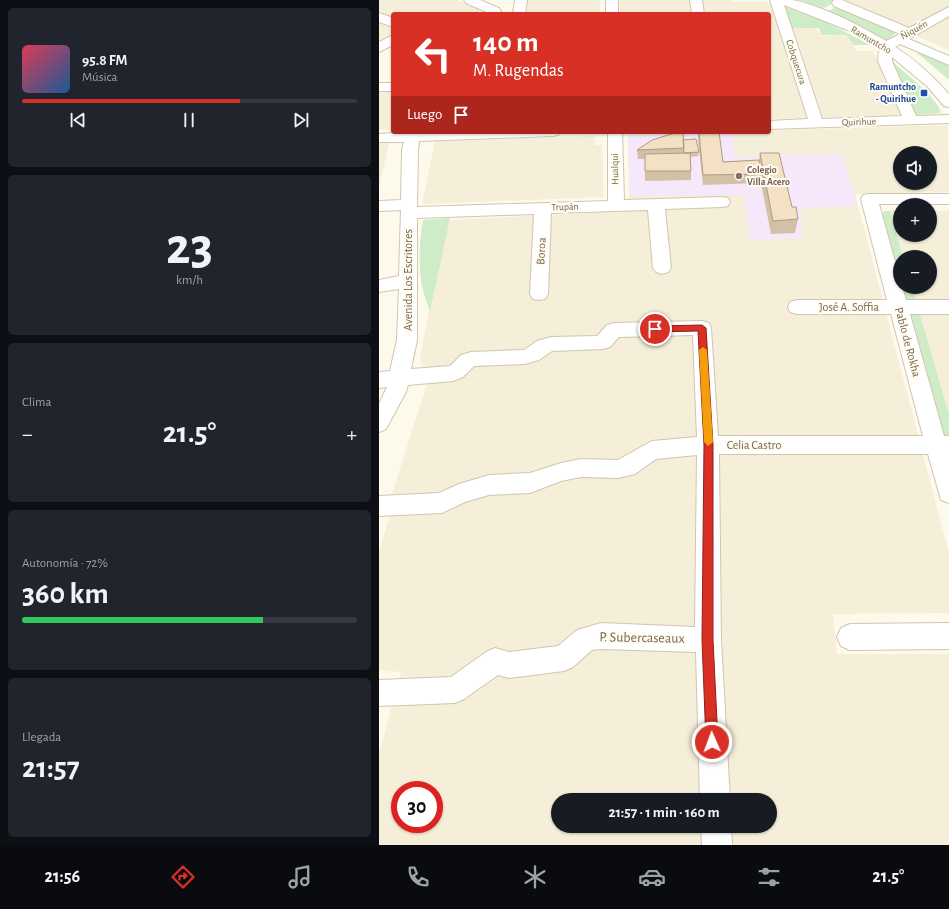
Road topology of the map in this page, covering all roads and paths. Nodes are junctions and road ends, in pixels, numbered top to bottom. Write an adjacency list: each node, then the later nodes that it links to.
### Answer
1 (470, 0): 8 (street)
2 (521, 0): 10 (street)
3 (612, 0): 11 (street)
4 (696, 0): 12 (street)
5 (776, 0): 26 (street, Cobquecura)
6 (779, 0): 13 (street, Ramuntcho)
7 (842, 2): 13 (street); 16 (street, Ramuntcho)
8 (497, 9)
9 (949, 11): 16 (street, Ñiquén)
10 (519, 12)
11 (612, 12)
12 (698, 12)
13 (817, 13): 18 (street, Ramuntcho)
14 (379, 17): 15 (street)
15 (391, 22)
16 (903, 36): 18 (street, Ñiquén); 20 (street, Ramuntcho)
17 (391, 40): 19 (street)
18 (886, 47): 23 (street, Ramuntcho); 25 (street)
19 (379, 48)
20 (949, 61)
21 (379, 87): 22 (street)
22 (391, 87)
23 (949, 103)
24 (949, 119): 25 (street, Quirihue)
25 (911, 120): 26 (street, Quirihue)
26 (816, 124): 27 (street, Quirihue)
27 (771, 125)
28 (413, 134): 30 (street); 37 (street, Avenida Los Escritores)
29 (615, 134): 34 (street, Hualqui)
30 (379, 138)
31 (949, 198): 43 (street, Pablo de Rokha)
32 (722, 202): 33 (street, Trupán)
33 (656, 204): 34 (street, Trupán); 38 (street)
34 (616, 205): 36 (street, Trupán)
35 (379, 206): 37 (street, Trupán)
36 (543, 208): 37 (street, Trupán); 41 (street, Boroa)
37 (408, 209): 39 (street, Avenida Los Escritores)
38 (662, 268)
39 (408, 281): 40 (street); 45 (street, Avenida Los Escritores)
40 (379, 286)
41 (539, 294)
42 (797, 307): 43 (street, José A. Soffia)
43 (899, 307): 44 (street, José A. Soffia); 49 (street, Pablo de Rokha)
44 (949, 307)
45 (401, 376): 46 (street); 47 (street, Avenida Los Escritores); 48 (street)
46 (379, 380)
47 (379, 423)
48 (708, 445): 49 (street, Celia Castro); 51 (street, Celia Castro); 54 (street)
49 (943, 445): 50 (street, Pablo de Rokha)
50 (949, 493)
51 (379, 506)
52 (949, 636): 53 (street)
53 (850, 638)
54 (708, 640): 55 (street, P. Subercaseaux); 56 (street)
55 (379, 693)
56 (715, 793)
57 (716, 833): 58 (street)
58 (717, 845)

